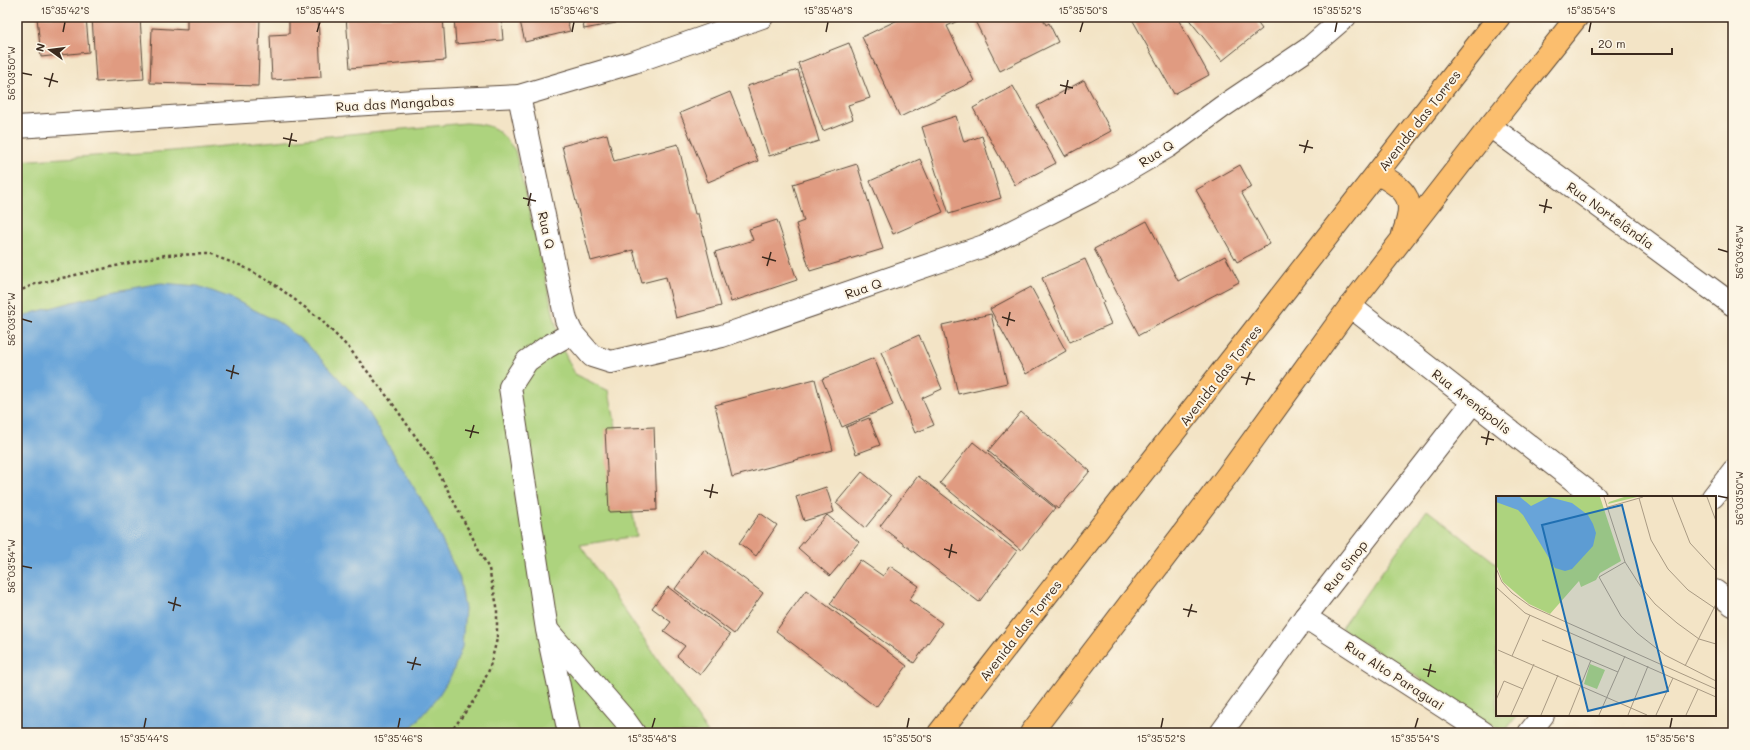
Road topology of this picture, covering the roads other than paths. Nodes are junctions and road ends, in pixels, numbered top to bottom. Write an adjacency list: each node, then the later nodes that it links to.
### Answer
1 (762, 17): 5 (street, Rua das Mangabas)
2 (1345, 17): 12 (street, Rua Q)
3 (1499, 17): 8 (main road, Avenida das Torres)
4 (1577, 17): 6 (main road)
5 (519, 96): 7 (street, Rua das Mangabas); 12 (street, Rua Q)
6 (1490, 126): 9 (main road); 10 (street, Rua Nortelândia)
7 (17, 127)
8 (1378, 174): 9 (main road); 24 (main road, Avenida das Torres)
9 (1401, 240): 11 (main road)
10 (1733, 305)
11 (1350, 306): 13 (street, Rua Arenápolis); 25 (main road)
12 (572, 333): 20 (street)
13 (1473, 402): 15 (street, Rua Arenápolis); 19 (street, Rua Sinop)
14 (1733, 471): 16 (street)
15 (1594, 496)
16 (1714, 496)
17 (1716, 592): 18 (street)
18 (1733, 605)
19 (1305, 617): 26 (street, Rua Sinop); 27 (street, Rua Alto Paraguai)
20 (547, 630): 22 (street); 23 (street)
21 (1542, 716): 28 (street)
22 (569, 733)
23 (634, 733)
24 (939, 733)
25 (1031, 733)
26 (1221, 733)
27 (1484, 733)
28 (1529, 733)

